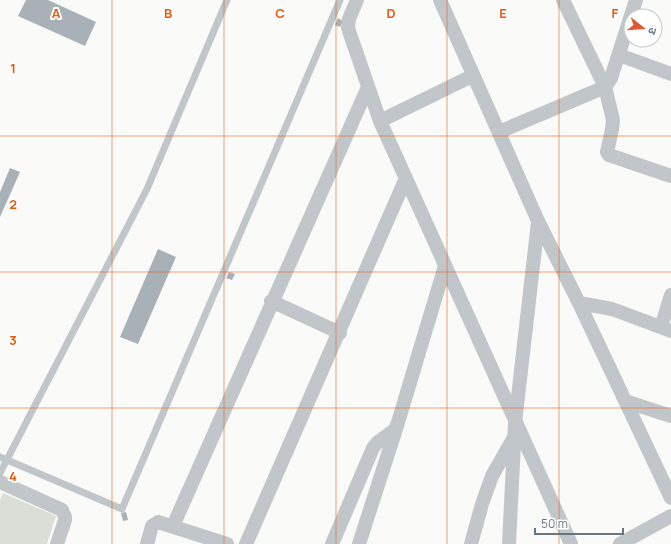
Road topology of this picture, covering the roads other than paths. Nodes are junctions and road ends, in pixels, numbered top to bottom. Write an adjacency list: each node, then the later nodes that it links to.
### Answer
1 (227, 0): 28 (lane)
2 (340, 0): 28 (lane)
3 (357, 0): 10 (street)
4 (440, 0): 9 (street)
5 (563, 0): 11 (street)
6 (636, 0): 7 (street)
7 (619, 55): 8 (street); 11 (street)
8 (671, 74)
9 (472, 76): 12 (street); 13 (street)
10 (368, 86): 12 (street); 19 (street)
11 (605, 87): 13 (street); 14 (street)
12 (380, 121): 15 (street)
13 (499, 132): 16 (street)
14 (671, 176)
15 (406, 178): 17 (street); 22 (street)
16 (538, 221): 20 (street); 25 (street)
17 (445, 266): 25 (street); 26 (street)
18 (671, 296): 21 (street)
19 (272, 301): 22 (street); 33 (street)
20 (579, 303): 21 (street); 23 (street)
21 (666, 329)
22 (340, 333): 37 (street)
23 (625, 401): 24 (street); 31 (street)
24 (671, 416)
25 (516, 423): 27 (street); 42 (street)
26 (396, 429): 38 (street); 39 (street)
27 (514, 438): 40 (street); 41 (street)
28 (3, 458): 29 (lane)
29 (0, 473)
30 (0, 482): 34 (street)
31 (671, 498)
32 (671, 516): 43 (street)
33 (173, 526): 35 (street); 36 (street)
34 (57, 544)
35 (147, 544)
36 (226, 544)
37 (246, 544)
38 (332, 544)
39 (359, 544)
40 (471, 544)
41 (509, 544)
42 (571, 544)
43 (620, 544)

